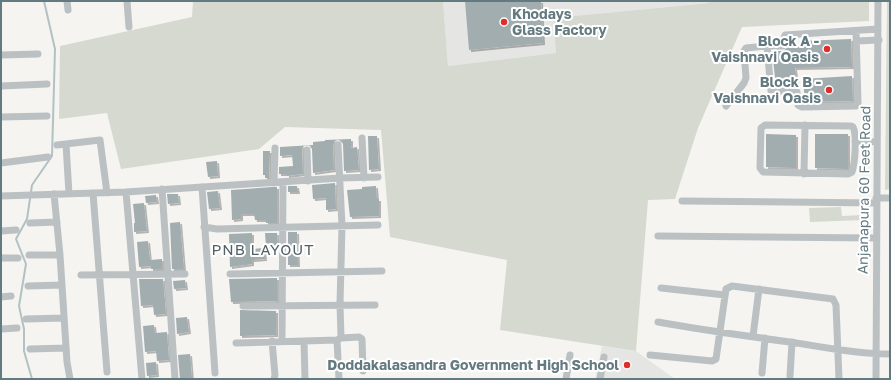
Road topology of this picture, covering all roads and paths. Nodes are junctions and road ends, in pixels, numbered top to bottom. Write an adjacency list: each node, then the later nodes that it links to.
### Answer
1 (66, 1): 4 (street)
2 (127, 1): 5 (street)
3 (878, 1): 6 (street, Anjanapura 60 Feet Road)
4 (68, 10)
5 (129, 27)
6 (878, 29): 7 (street); 8 (street, Anjanapura 60 Feet Road)
7 (856, 31): 9 (street); 10 (street)
8 (879, 40): 9 (street); 21 (street, Anjanapura 60 Feet Road)
9 (856, 41): 10 (street)
10 (767, 46): 15 (street)
11 (38, 54): 12 (street)
12 (1, 55)
13 (47, 84): 14 (street)
14 (1, 86)
15 (726, 106)
16 (47, 116): 17 (street)
17 (1, 117)
18 (805, 125): 20 (street); 29 (street); 29 (street)
19 (362, 138): 32 (street)
20 (855, 142): 21 (street); 29 (street)
21 (877, 142): 46 (street, Anjanapura 60 Feet Road)
22 (66, 144): 23 (street); 40 (street); 42 (street)
23 (57, 145)
24 (338, 145): 31 (street)
25 (276, 148): 35 (street)
26 (307, 150): 33 (street)
27 (48, 157): 28 (street)
28 (1, 163)
29 (804, 174)
30 (378, 177): 32 (street)
31 (340, 178): 32 (street); 33 (street); 51 (street)
32 (364, 178)
33 (308, 181): 34 (street)
34 (283, 182): 35 (street); 50 (street)
35 (274, 183): 36 (street)
36 (202, 187): 37 (street); 52 (street)
37 (162, 190): 38 (street); 69 (street)
38 (126, 192): 40 (street); 65 (street)
39 (93, 193): 40 (street); 42 (street); 64 (street)
40 (106, 193)
41 (54, 194): 42 (street); 43 (street); 47 (street)
42 (69, 194)
43 (1, 196)
44 (890, 198): 46 (street)
45 (682, 200): 46 (street)
46 (876, 200): 56 (street, Anjanapura 60 Feet Road)
47 (57, 222): 48 (street); 57 (street)
48 (30, 223)
49 (378, 225): 51 (street)
50 (282, 226): 51 (street); 52 (street); 63 (street)
51 (342, 226): 62 (street)
52 (204, 227): 105 (street)
53 (16, 230): 54 (street)
54 (1, 231)
55 (658, 236): 56 (street)
56 (876, 238): 98 (street, Anjanapura 60 Feet Road)
57 (60, 254): 58 (street); 70 (street)
58 (29, 255)
59 (1, 258): 60 (street)
60 (18, 258)
61 (382, 271): 62 (street)
62 (341, 272): 63 (street); 77 (street)
63 (282, 273): 67 (street); 78 (street)
64 (100, 274): 65 (street); 68 (street); 104 (street)
65 (133, 274): 69 (street); 109 (street)
66 (185, 274): 69 (street)
67 (230, 274)
68 (81, 275)
69 (168, 275): 110 (street)
70 (62, 285): 71 (street); 82 (street)
71 (28, 286)
72 (661, 288): 74 (street)
73 (759, 289): 74 (street); 87 (street); 97 (street)
74 (725, 295): 86 (street)
75 (11, 296): 76 (street)
76 (1, 297)
77 (340, 304): 78 (street); 79 (street); 89 (street)
78 (282, 305): 80 (street); 92 (street)
79 (375, 305)
80 (243, 306)
81 (26, 318): 82 (street)
82 (64, 318): 95 (street)
83 (658, 322): 86 (street)
84 (17, 328): 85 (street)
85 (1, 329)
86 (721, 333): 87 (street); 100 (street)
87 (753, 336): 88 (street)
88 (765, 338): 93 (street); 106 (street)
89 (339, 339): 90 (street); 103 (street); 113 (street)
90 (304, 340): 92 (street); 112 (street)
91 (272, 341): 92 (street); 94 (street); 111 (street)
92 (282, 341)
93 (792, 342): 97 (street); 107 (street)
94 (236, 343)
95 (66, 348): 96 (street); 108 (street)
96 (30, 349)
97 (839, 349): 98 (street); 116 (street)
98 (876, 354): 99 (street); 117 (street, Anjanapura 60 Feet Road)
99 (890, 354)
100 (650, 355)
101 (570, 356): 114 (street)
102 (604, 357): 115 (street)
103 (363, 371)
104 (107, 372)
105 (214, 373)
106 (762, 373)
107 (790, 376)
108 (70, 379)
109 (142, 379)
110 (175, 379)
111 (274, 379)
112 (304, 379)
113 (339, 379)
114 (566, 379)
115 (600, 379)
116 (839, 379)
117 (876, 379)

